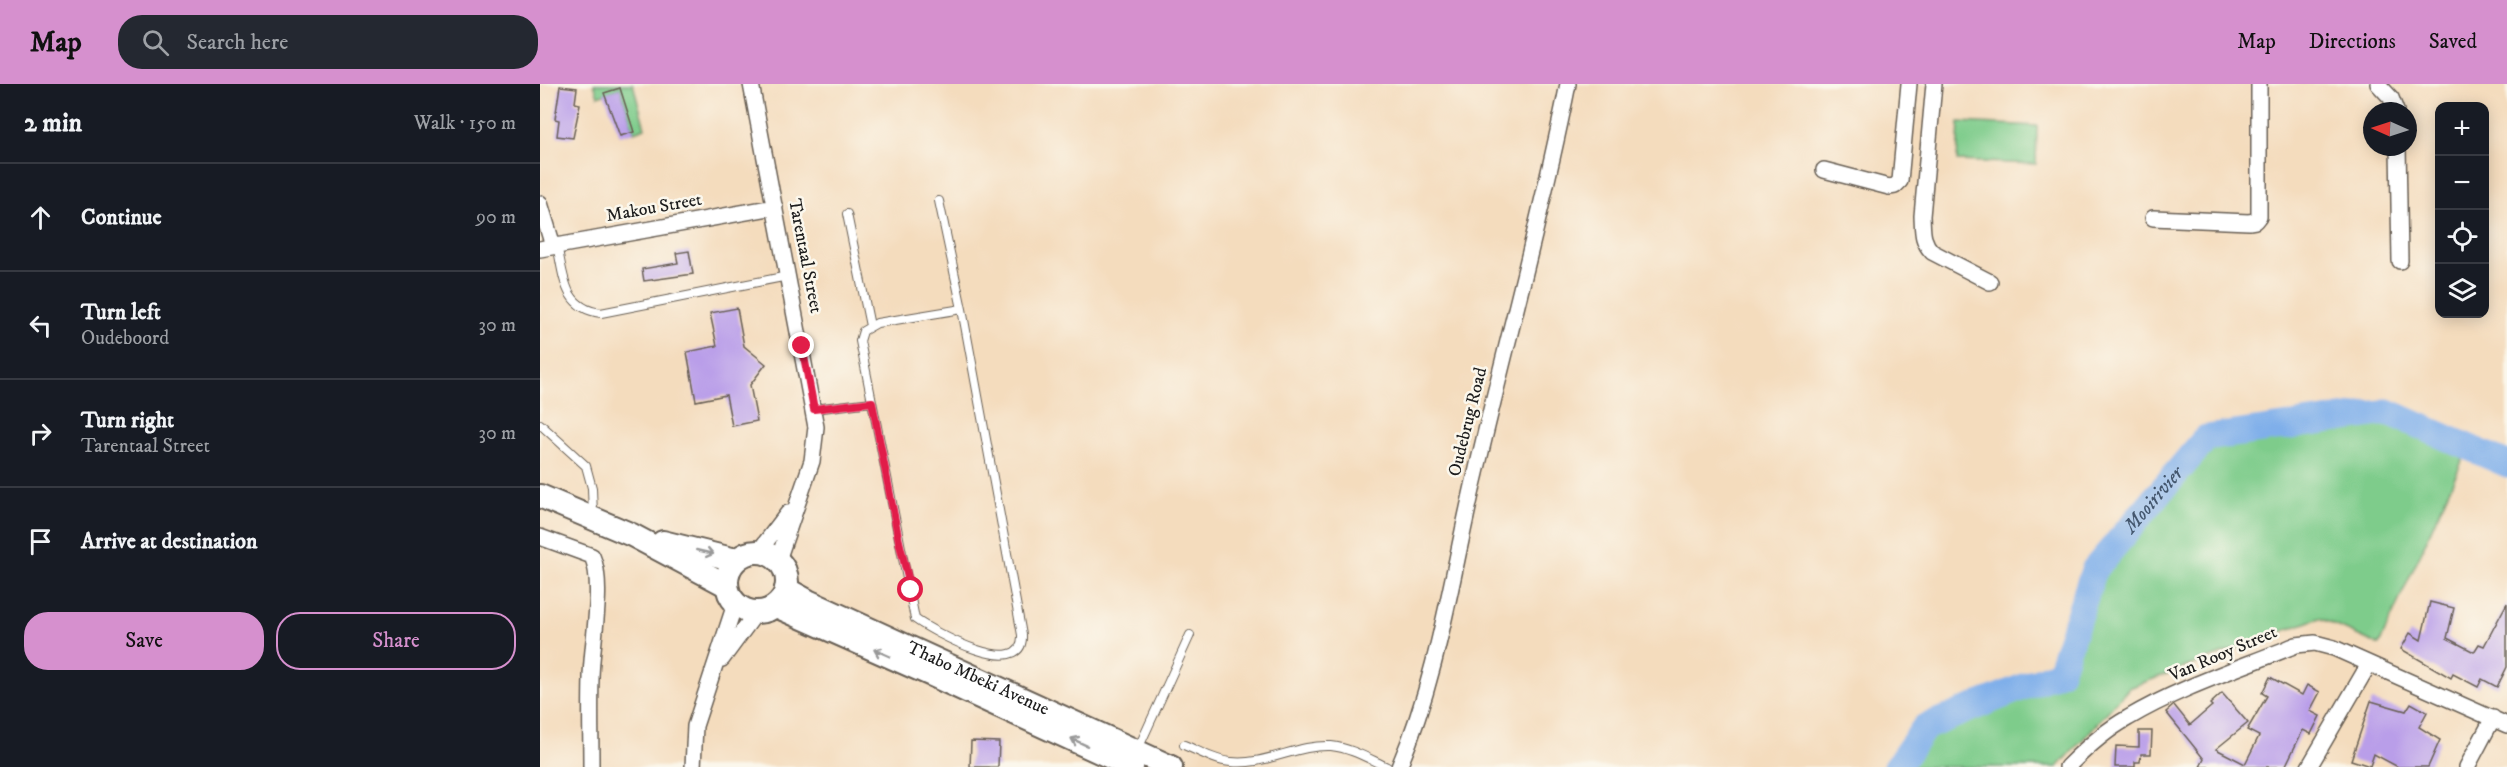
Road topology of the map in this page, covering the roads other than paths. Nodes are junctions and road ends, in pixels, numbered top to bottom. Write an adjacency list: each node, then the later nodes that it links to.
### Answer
1 (752, 84): 12 (street, Tarentaal Street)
2 (1568, 84): 41 (street, Oudebrug Road)
3 (1909, 84): 9 (street)
4 (1934, 84): 18 (street)
5 (2259, 84): 14 (street)
6 (2378, 84): 7 (street)
7 (2393, 102)
8 (2398, 156): 16 (street)
9 (1824, 170)
10 (939, 201): 19 (lane)
11 (540, 202): 15 (street)
12 (776, 207): 15 (street, Makou Street); 17 (street, Tarentaal Street)
13 (847, 214): 20 (lane)
14 (2153, 218)
15 (550, 246): 17 (lane)
16 (2400, 261)
17 (789, 276): 22 (street, Tarentaal Street)
18 (1990, 282)
19 (962, 309): 20 (lane); 21 (lane)
20 (870, 326): 21 (lane)
21 (872, 402): 22 (lane)
22 (814, 409): 28 (street, Tarentaal Street)
23 (540, 424): 25 (lane)
24 (540, 496): 25 (main road, Thabo Mbeki Avenue)
25 (593, 519): 26 (main road, Thabo Mbeki Avenue)
26 (633, 535): 29 (main road, Thabo Mbeki Avenue, one-way to 29); 30 (main road, Thabo Mbeki Avenue)
27 (540, 537): 37 (street)
28 (768, 555): 29 (main road); 30 (main road)
29 (736, 560): 30 (main road)
30 (756, 599): 33 (street); 33 (street); 36 (main road, Thabo Mbeki Avenue)
31 (1190, 635): 36 (lane)
32 (2369, 664): 34 (street, Van Rooy Street); 42 (street, Van Rooy Street); 43 (street)
33 (713, 671): 38 (street)
34 (2500, 721): 44 (street)
35 (1184, 744): 40 (lane)
36 (1135, 759): 39 (main road, Thabo Mbeki Avenue)
37 (591, 767)
38 (693, 767)
39 (1172, 767)
40 (1387, 767)
41 (1399, 767)
42 (2067, 767)
43 (2309, 767)
44 (2467, 767)

